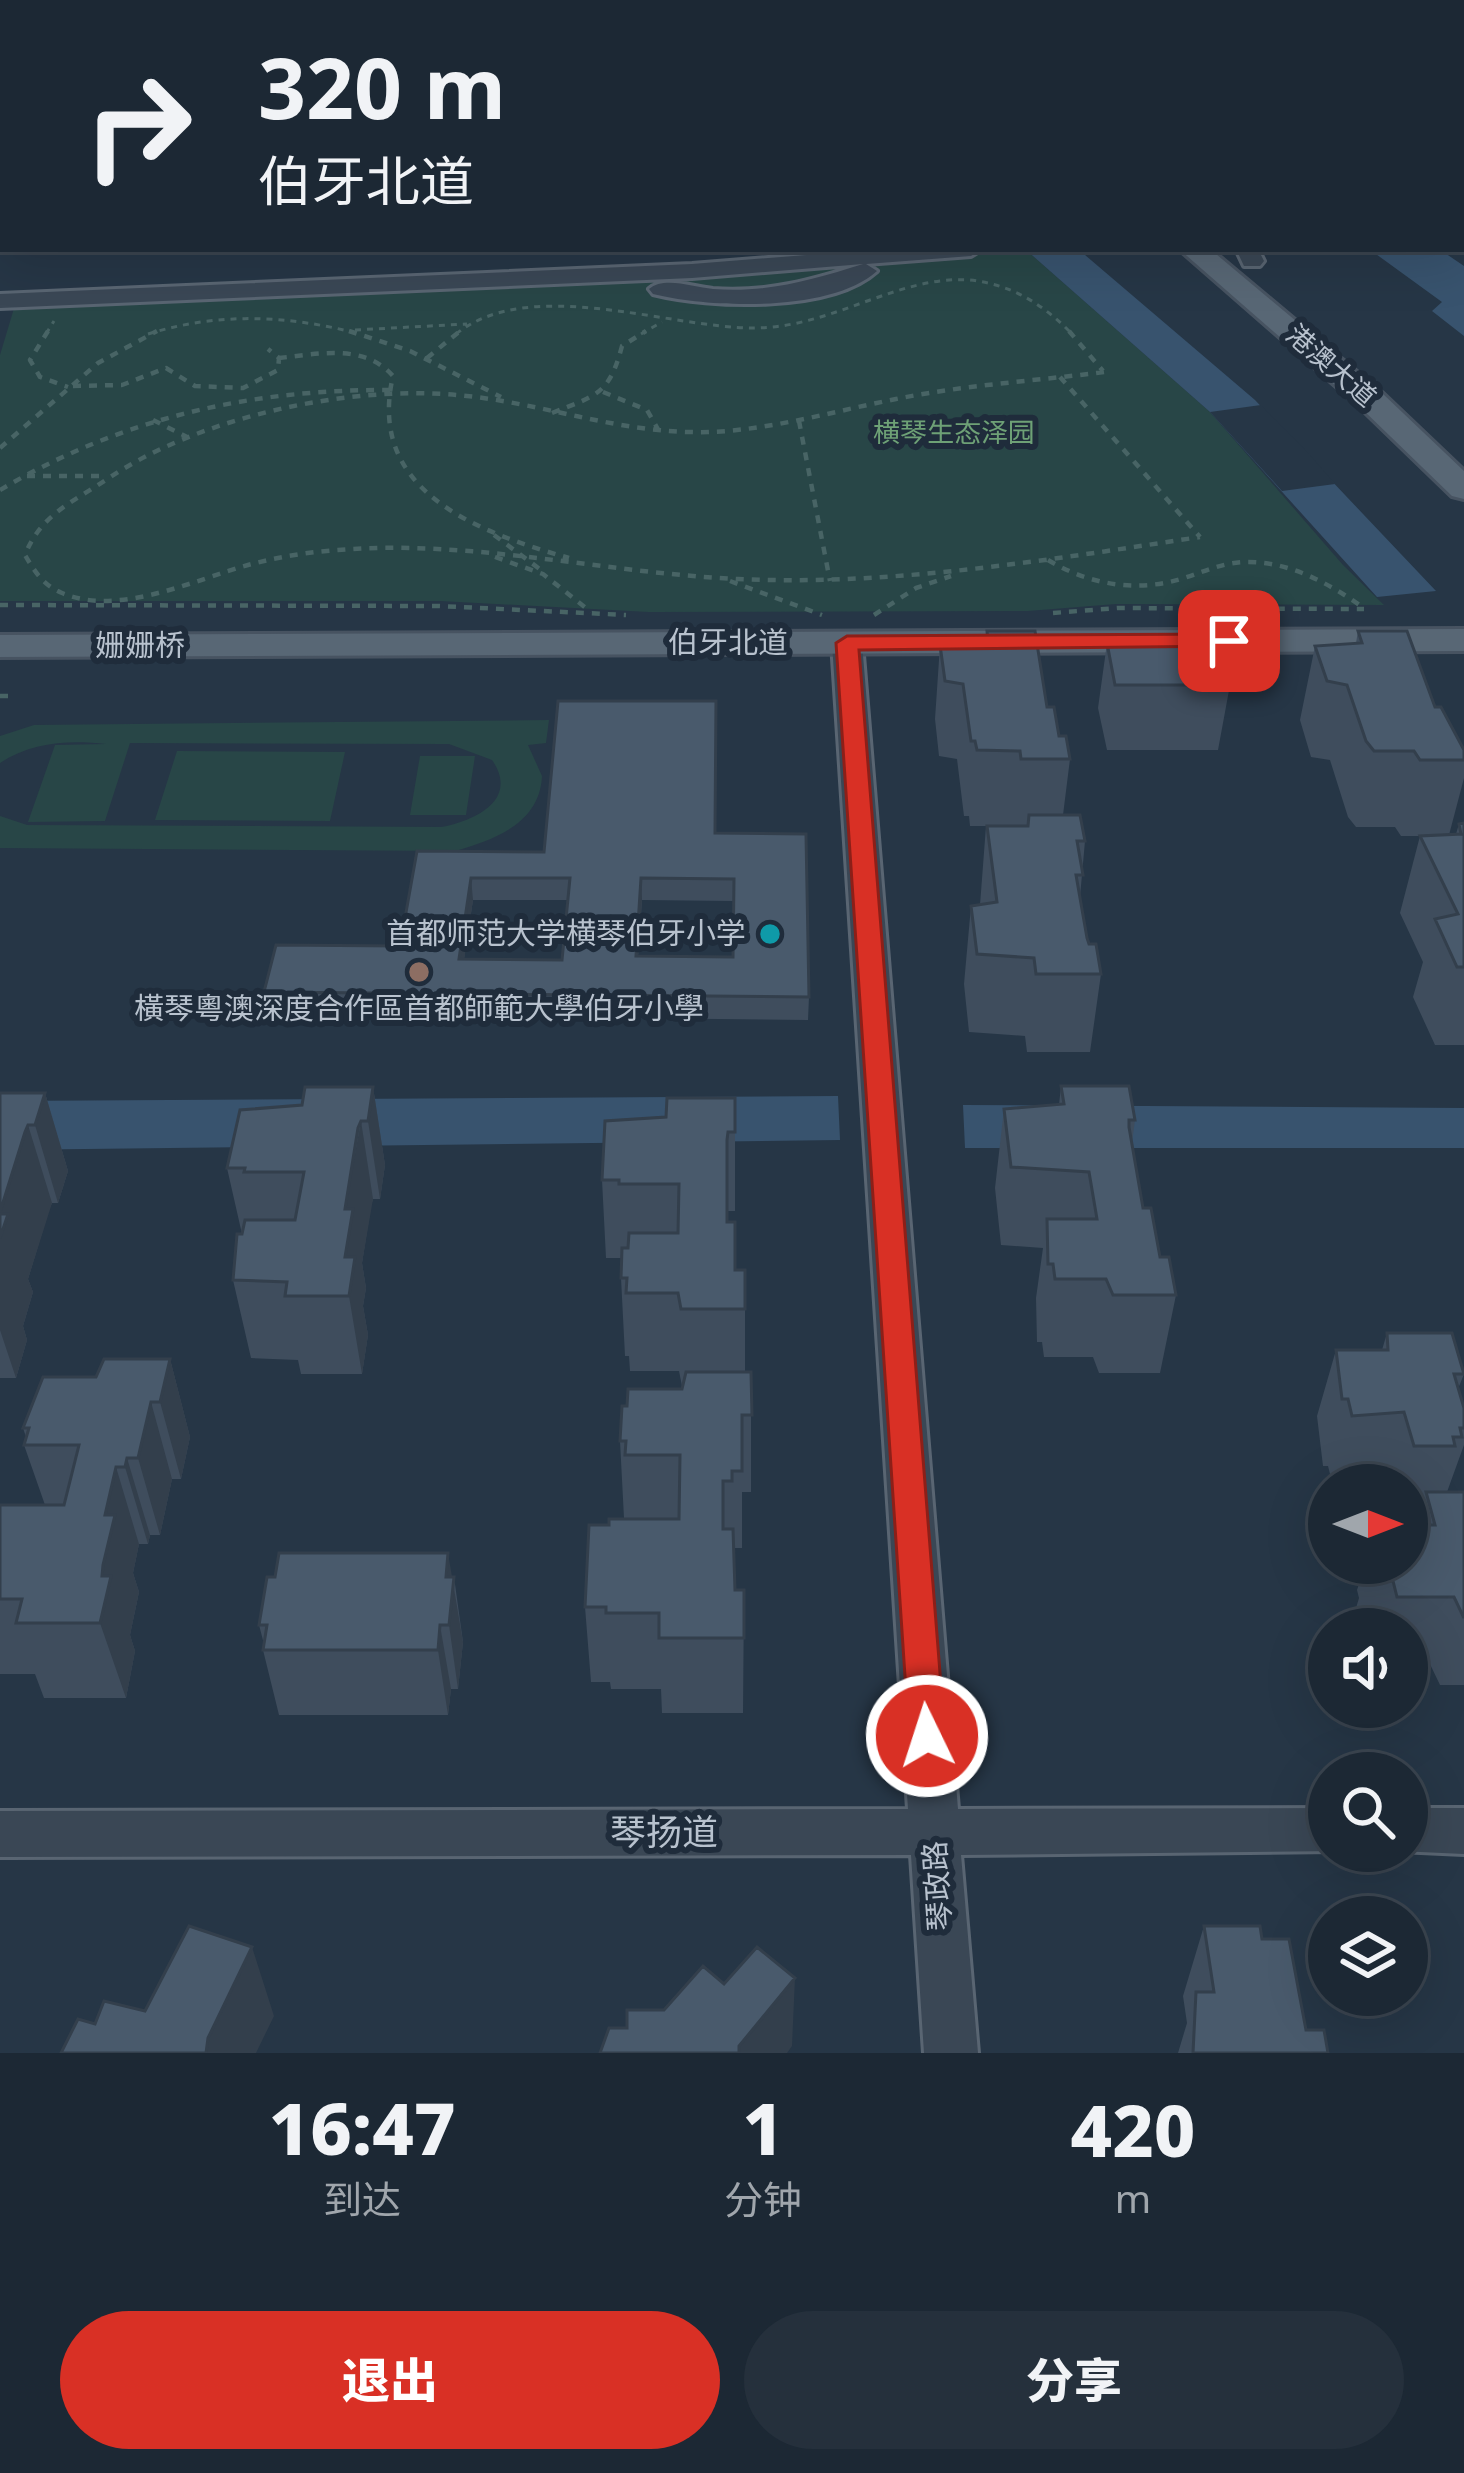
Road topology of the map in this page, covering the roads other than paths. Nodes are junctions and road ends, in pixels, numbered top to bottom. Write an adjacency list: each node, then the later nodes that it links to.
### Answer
1 (939, 252): 4 (street)
2 (1197, 252): 6 (main road, 港澳大道)
3 (1246, 253): 5 (main road, 港澳大道)
4 (0, 301)
5 (1438, 421)
6 (1464, 489)
7 (1464, 617): 11 (main road)
8 (848, 621): 10 (main road, 伯牙北道); 11 (main road, 伯牙北道); 17 (street, 琴政路)
9 (0, 622): 10 (main road)
10 (608, 624): 13 (main road, 伯牙北道); 16 (main road)
11 (1372, 640): 12 (main road, 伯牙北道); 15 (main road)
12 (1464, 640)
13 (280, 645): 14 (main road, 姗姗桥)
14 (0, 646)
15 (1464, 662)
16 (6, 683)
17 (934, 1832): 18 (street, 琴扬道); 21 (street, 琴扬道); 22 (street, 琴政路)
18 (1308, 1832)
19 (1428, 1832): 20 (street)
20 (1464, 1832)
21 (0, 1834)
22 (950, 2053)

